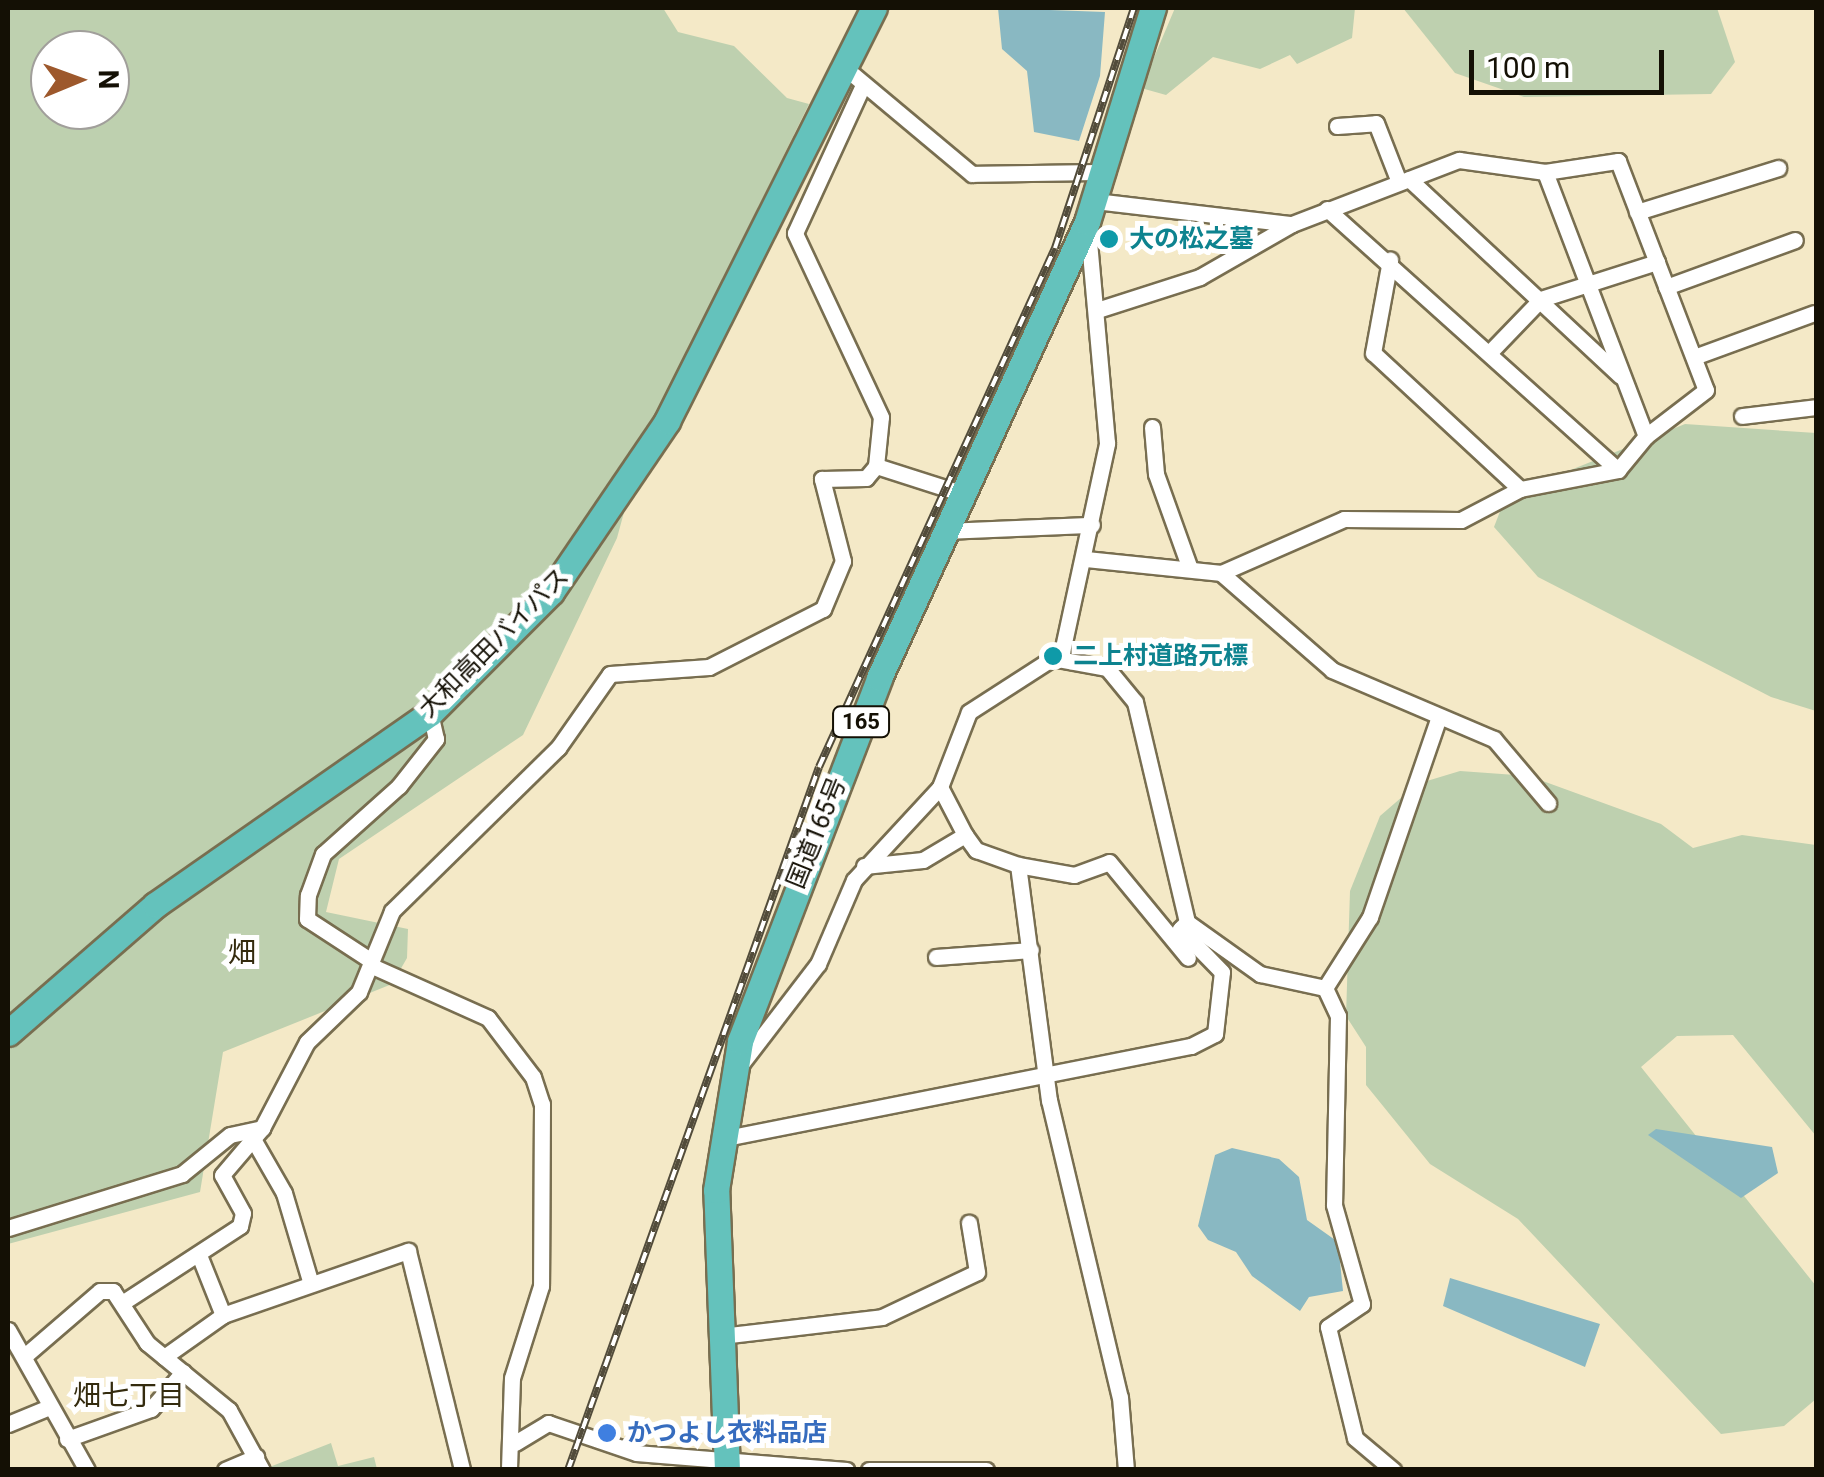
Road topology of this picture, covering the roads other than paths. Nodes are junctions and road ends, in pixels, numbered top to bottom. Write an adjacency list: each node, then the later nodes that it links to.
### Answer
1 (874, 8): 3 (highway, 大和高田バイパス)
2 (1154, 8): 7 (highway, 国道165号 / 165)
3 (844, 67): 4 (street); 39 (highway, 大和高田バイパス)
4 (862, 87): 7 (street); 29 (street)
5 (1337, 126): 9 (street)
6 (1778, 168): 12 (street)
7 (1106, 172): 11 (highway, 国道165号 / 165)
8 (1545, 172): 9 (street); 12 (street); 17 (street)
9 (1404, 181): 10 (street); 19 (street)
10 (1327, 210): 13 (street); 15 (street)
11 (1091, 212): 13 (street); 20 (street); 32 (highway, 国道165号 / 165)
12 (1637, 212): 16 (street)
13 (1292, 224): 20 (street)
14 (1795, 240): 18 (street)
15 (1390, 260): 22 (street); 31 (street)
16 (1657, 262): 17 (street); 18 (street)
17 (1587, 284): 19 (street); 24 (street)
18 (1666, 287): 23 (street)
19 (1541, 299): 22 (street); 24 (street)
20 (1097, 310): 33 (street)
21 (1814, 313): 23 (street)
22 (1492, 351): 30 (street)
23 (1694, 357): 28 (street)
24 (1620, 376): 28 (street)
25 (1816, 407): 26 (street)
26 (1742, 416)
27 (1152, 427): 36 (street)
28 (1646, 436): 30 (street)
29 (876, 466): 32 (street); 50 (street)
30 (1618, 470): 31 (street)
31 (1520, 490): 37 (street)
32 (964, 494): 34 (highway, 国道165号 / 165)
33 (1092, 524): 34 (street); 35 (street)
34 (946, 531): 54 (highway, 国道165号 / 165)
35 (1086, 560): 36 (street); 38 (street)
36 (1190, 569): 37 (street)
37 (1222, 573): 40 (street)
38 (1058, 659): 41 (street); 46 (street)
39 (430, 713): 50 (street); 52 (highway, 大和高田バイパス)
40 (1438, 720): 42 (street); 51 (street)
41 (940, 787): 43 (street); 45 (street)
42 (1548, 803)
43 (965, 835): 44 (street); 45 (street)
44 (1018, 864): 47 (street); 49 (street)
45 (864, 866): 54 (street)
46 (1187, 922): 51 (street); 53 (street)
47 (1031, 950): 48 (street); 53 (street)
48 (936, 956)
49 (1188, 958)
50 (371, 963): 55 (street); 71 (street)
51 (1326, 988): 85 (street)
52 (8, 1033)
53 (1047, 1072): 56 (street); 84 (street)
54 (732, 1075): 56 (highway, 国道165号 / 165)
55 (258, 1133): 58 (street); 59 (street); 60 (street)
56 (720, 1140): 64 (highway, 国道165号 / 165)
57 (969, 1223): 64 (street)
58 (8, 1228)
59 (198, 1255): 61 (street); 62 (street)
60 (310, 1281): 62 (street); 78 (street)
61 (122, 1303): 65 (street); 66 (street)
62 (224, 1315): 66 (street)
63 (8, 1330): 65 (street)
64 (720, 1336): 73 (highway, 国道165号 / 165)
65 (28, 1353): 68 (street)
66 (164, 1357): 67 (street)
67 (183, 1372): 70 (street); 74 (street)
68 (47, 1408): 69 (street); 70 (street)
69 (8, 1424)
70 (67, 1439): 76 (street)
71 (514, 1443): 72 (street); 75 (street)
72 (636, 1452): 73 (street); 80 (street)
73 (727, 1462): 81 (street)
74 (259, 1463): 77 (street)
75 (510, 1467): 79 (street)
76 (87, 1470)
77 (225, 1470)
78 (462, 1470)
79 (492, 1470)
80 (631, 1470)
81 (846, 1470)
82 (869, 1470): 83 (street)
83 (986, 1470)
84 (1126, 1470)
85 (1393, 1470)

